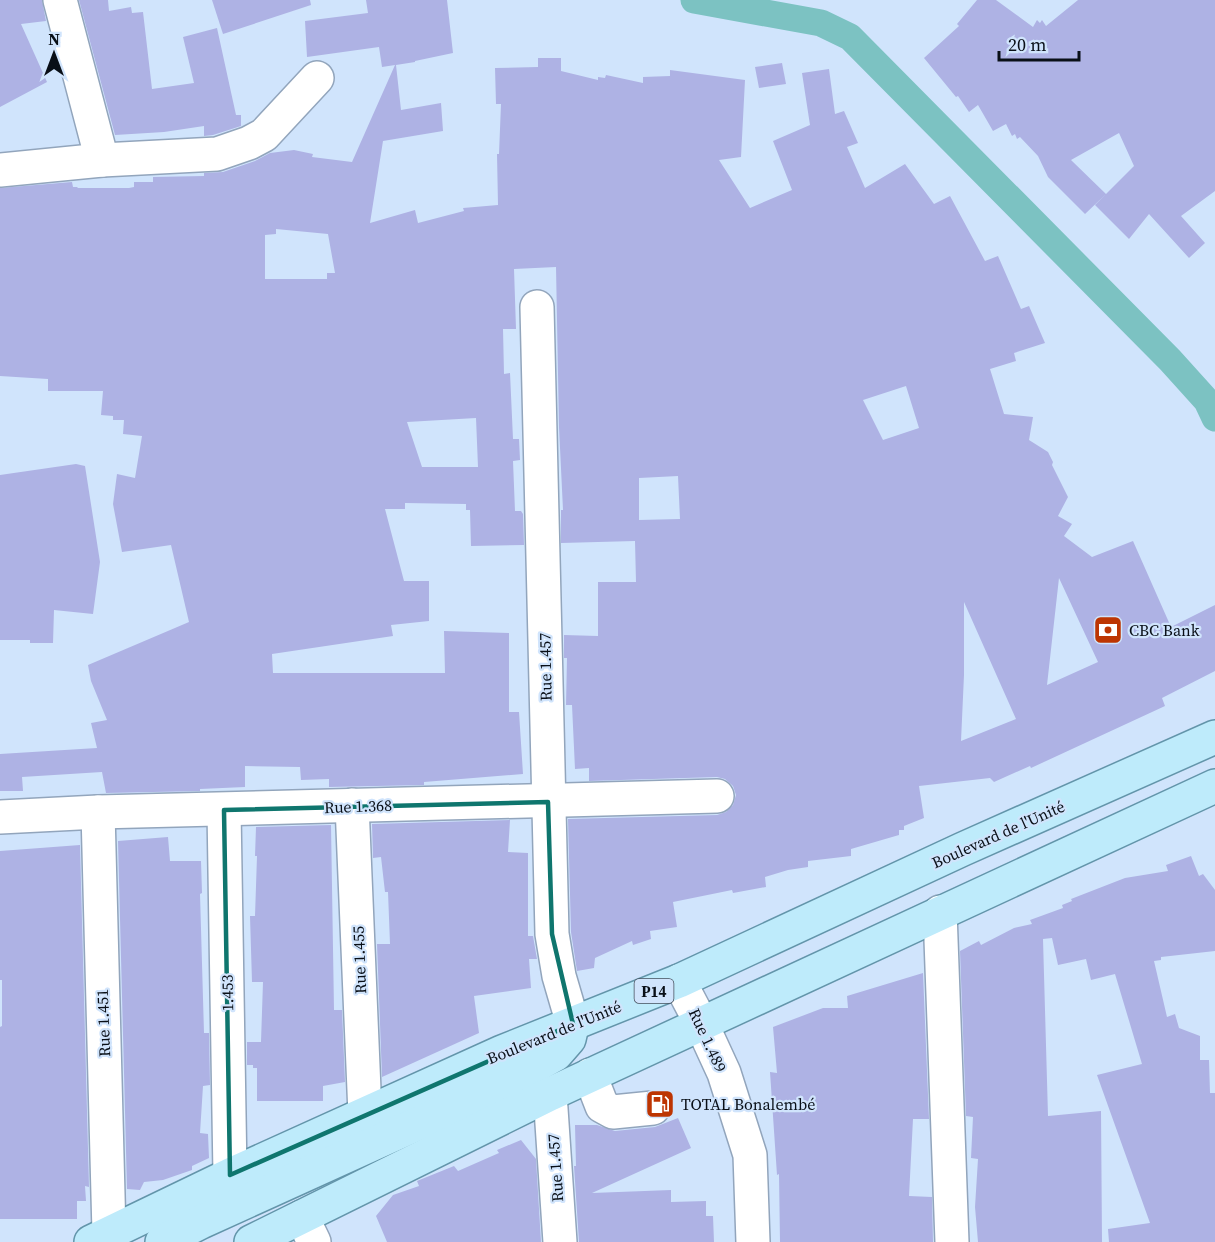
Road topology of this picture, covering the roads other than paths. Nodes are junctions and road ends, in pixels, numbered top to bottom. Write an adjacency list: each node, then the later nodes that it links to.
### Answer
1 (60, 0): 3 (street)
2 (317, 78): 3 (street)
3 (102, 160): 4 (street)
4 (0, 170)
5 (537, 307): 9 (street, Rue 1.457)
6 (1215, 737): 15 (main road, Boulevard de l'Unité / P14)
7 (1215, 786): 14 (main road)
8 (717, 796): 9 (street, Rue 1.368)
9 (548, 802): 10 (street, Rue 1.368); 17 (street, Rue 1.457)
10 (352, 806): 11 (street, Rue 1.368); 21 (street, Rue 1.455)
11 (224, 810): 12 (street, Rue 1.368); 22 (street, 1.453)
12 (98, 812): 13 (street, Rue 1.368); 24 (street, Rue 1.451)
13 (0, 817)
14 (940, 912): 16 (main road); 29 (street)
15 (679, 981): 16 (street, Rue 1.489); 17 (main road, Boulevard de l'Unité / P14)
16 (701, 1023): 18 (main road); 28 (street, Rue 1.489)
17 (573, 1024): 21 (main road, Boulevard de l'Unité / P14); 25 (main road)
18 (590, 1075): 19 (main road); 20 (street)
19 (550, 1094): 23 (main road); 27 (street, Rue 1.457)
20 (653, 1108)
21 (366, 1114): 22 (main road, Boulevard de l'Unité / P14)
22 (230, 1175): 24 (main road, Boulevard de l'Unité / P14)
23 (308, 1229): 26 (main road)
24 (100, 1237)
25 (162, 1242)
26 (253, 1242)
27 (561, 1242)
28 (753, 1242)
29 (952, 1242)

